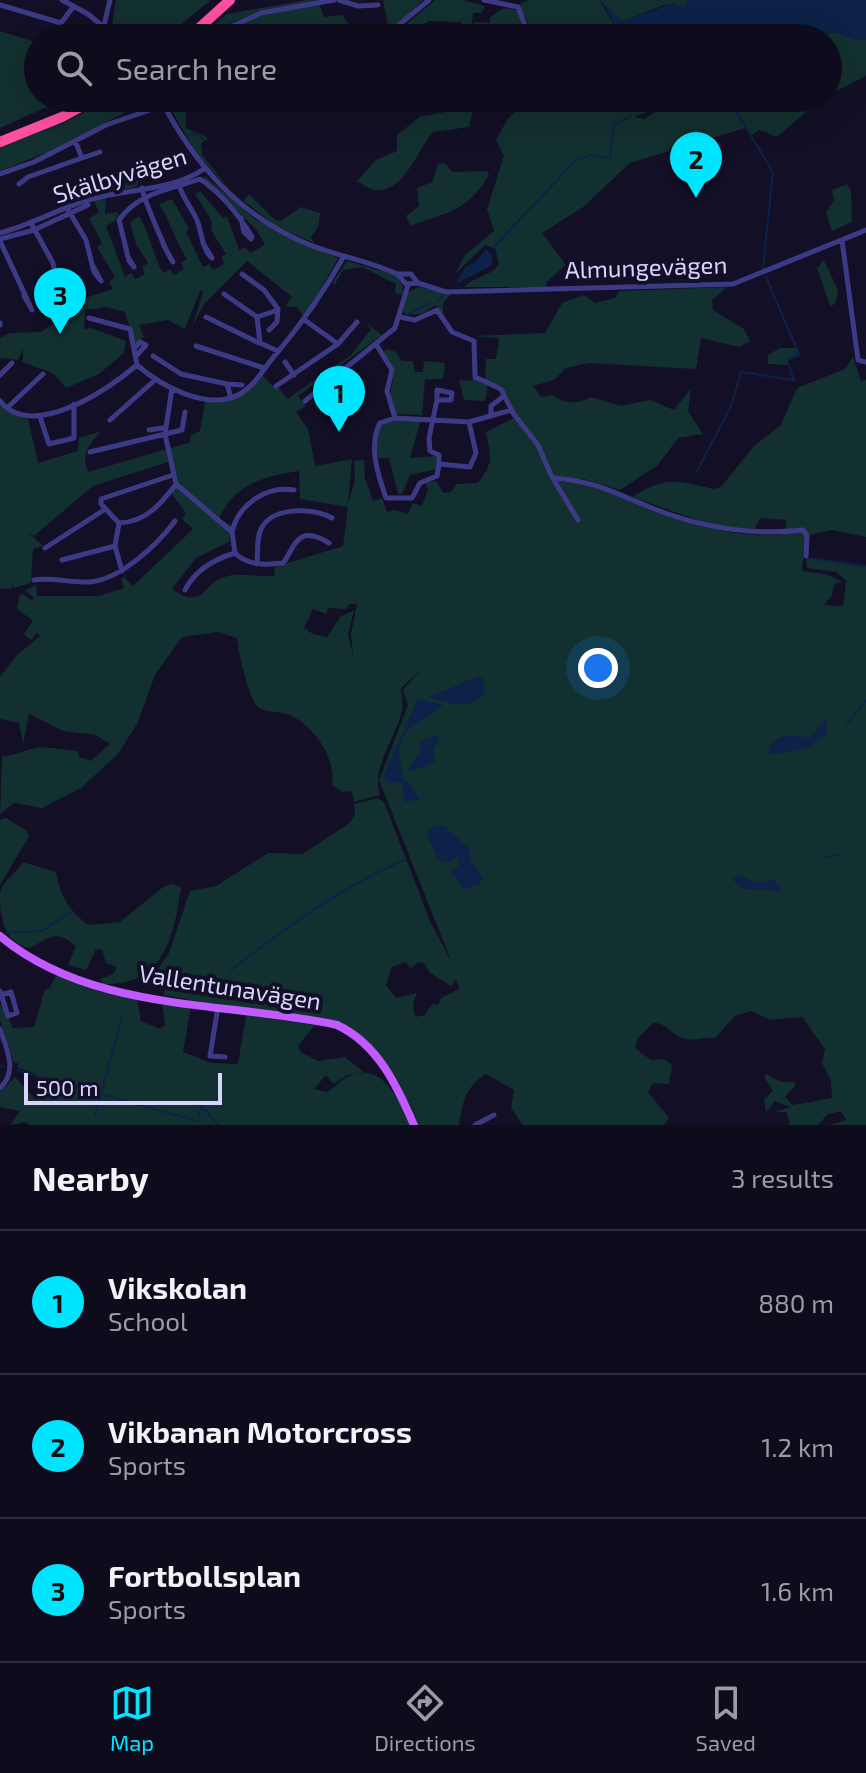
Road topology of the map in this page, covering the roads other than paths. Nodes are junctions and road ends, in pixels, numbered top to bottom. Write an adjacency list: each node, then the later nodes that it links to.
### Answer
1 (62, 0): 10 (street)
2 (110, 0): 12 (street)
3 (221, 0): 13 (highway)
4 (230, 0): 14 (highway)
5 (337, 0): 9 (street); 15 (street)
6 (429, 0): 16 (street)
7 (484, 0): 17 (street)
8 (0, 5): 10 (street)
9 (378, 5)
10 (74, 6): 11 (street)
11 (102, 24)
12 (104, 24)
13 (194, 24)
14 (203, 24)
15 (237, 24)
16 (400, 24)
17 (524, 24)
18 (53, 112): 22 (highway)
19 (71, 112): 24 (highway)
20 (136, 112): 23 (street)
21 (169, 112): 27 (street, Almungevägen)
22 (0, 135)
23 (75, 141): 26 (street); 28 (street)
24 (0, 142)
25 (100, 152): 26 (street)
26 (82, 158): 29 (street)
27 (204, 168): 30 (street, Skälbyvägen); 43 (street, Almungevägen)
28 (0, 174)
29 (19, 184)
30 (179, 184): 31 (street, Skälbyvägen); 32 (street); 35 (street); 41 (street)
31 (142, 188): 32 (street); 34 (street, Skälbyvägen)
32 (143, 199): 42 (street); 44 (street)
33 (88, 205): 34 (street)
34 (68, 210): 36 (street); 45 (street)
35 (241, 218)
36 (33, 227): 38 (street, Skälbyvägen); 39 (street); 47 (street)
37 (866, 230): 40 (street, Almungevägen)
38 (0, 233)
39 (0, 240): 50 (street)
40 (842, 240): 48 (street, Almungevägen); 66 (street)
41 (203, 243)
42 (164, 246)
43 (344, 256): 48 (street, Almungevägen); 56 (street)
44 (128, 257)
45 (93, 266)
46 (242, 274): 51 (street)
47 (58, 280)
48 (410, 281): 54 (street)
49 (224, 294): 53 (street)
50 (24, 296)
51 (278, 310): 53 (street); 58 (street)
52 (206, 317): 59 (street)
53 (257, 317): 59 (street)
54 (400, 317): 61 (street); 78 (street)
55 (89, 318): 68 (street)
56 (306, 321): 60 (street); 63 (street)
57 (357, 322): 60 (street)
58 (269, 330)
59 (260, 343): 63 (street)
60 (338, 344): 72 (street)
61 (376, 344): 82 (street); 89 (street)
62 (196, 346): 69 (street)
63 (278, 351): 69 (street)
64 (153, 356): 74 (street)
65 (285, 362): 72 (street)
66 (866, 362)
67 (12, 363): 71 (street)
68 (137, 365): 73 (street); 83 (street)
69 (264, 368): 79 (street)
70 (43, 374): 84 (street)
71 (0, 375)
72 (294, 375): 76 (street)
73 (155, 380): 77 (street); 90 (street)
74 (227, 384): 75 (street); 79 (street)
75 (242, 385)
76 (276, 386)
77 (172, 388): 79 (street); 94 (street)
78 (504, 396): 85 (street); 87 (street)
79 (231, 398)
80 (437, 400): 91 (street)
81 (0, 401): 84 (street)
82 (305, 401)
83 (74, 404): 88 (street); 88 (street)
84 (7, 408): 88 (street)
85 (511, 410): 87 (street); 98 (street)
86 (185, 412): 94 (street)
87 (491, 416): 92 (street)
88 (40, 417)
89 (395, 418): 91 (street); 96 (street)
90 (110, 420)
91 (434, 420): 92 (street); 96 (street)
92 (469, 422): 96 (street)
93 (149, 430): 94 (street)
94 (164, 431): 95 (street); 99 (street)
95 (90, 452)
96 (439, 464)
97 (170, 476): 101 (street)
98 (553, 478): 103 (street); 111 (street)
99 (176, 484): 105 (street); 106 (street)
100 (294, 490): 106 (street)
101 (104, 510): 105 (street); 109 (street)
102 (332, 518): 113 (street)
103 (578, 520)
104 (175, 521): 114 (street)
105 (119, 523): 108 (street)
106 (232, 532): 110 (street)
107 (329, 543): 113 (street)
108 (115, 546): 112 (street); 114 (street)
109 (45, 548)
110 (235, 553): 113 (street); 116 (street)
111 (806, 556)
112 (62, 560)
113 (257, 564)
114 (122, 571): 115 (street)
115 (34, 580)
116 (185, 590)
117 (0, 936): 119 (main road, Vallentunavägen)
118 (1, 993): 118 (street)
119 (218, 1007): 122 (street); 126 (main road, Vallentunavägen)
120 (0, 1029): 121 (street)
121 (9, 1056): 123 (street); 124 (street)
122 (225, 1057)
123 (0, 1059)
124 (0, 1088)
125 (494, 1115): 127 (street)
126 (414, 1125)
127 (475, 1125)

